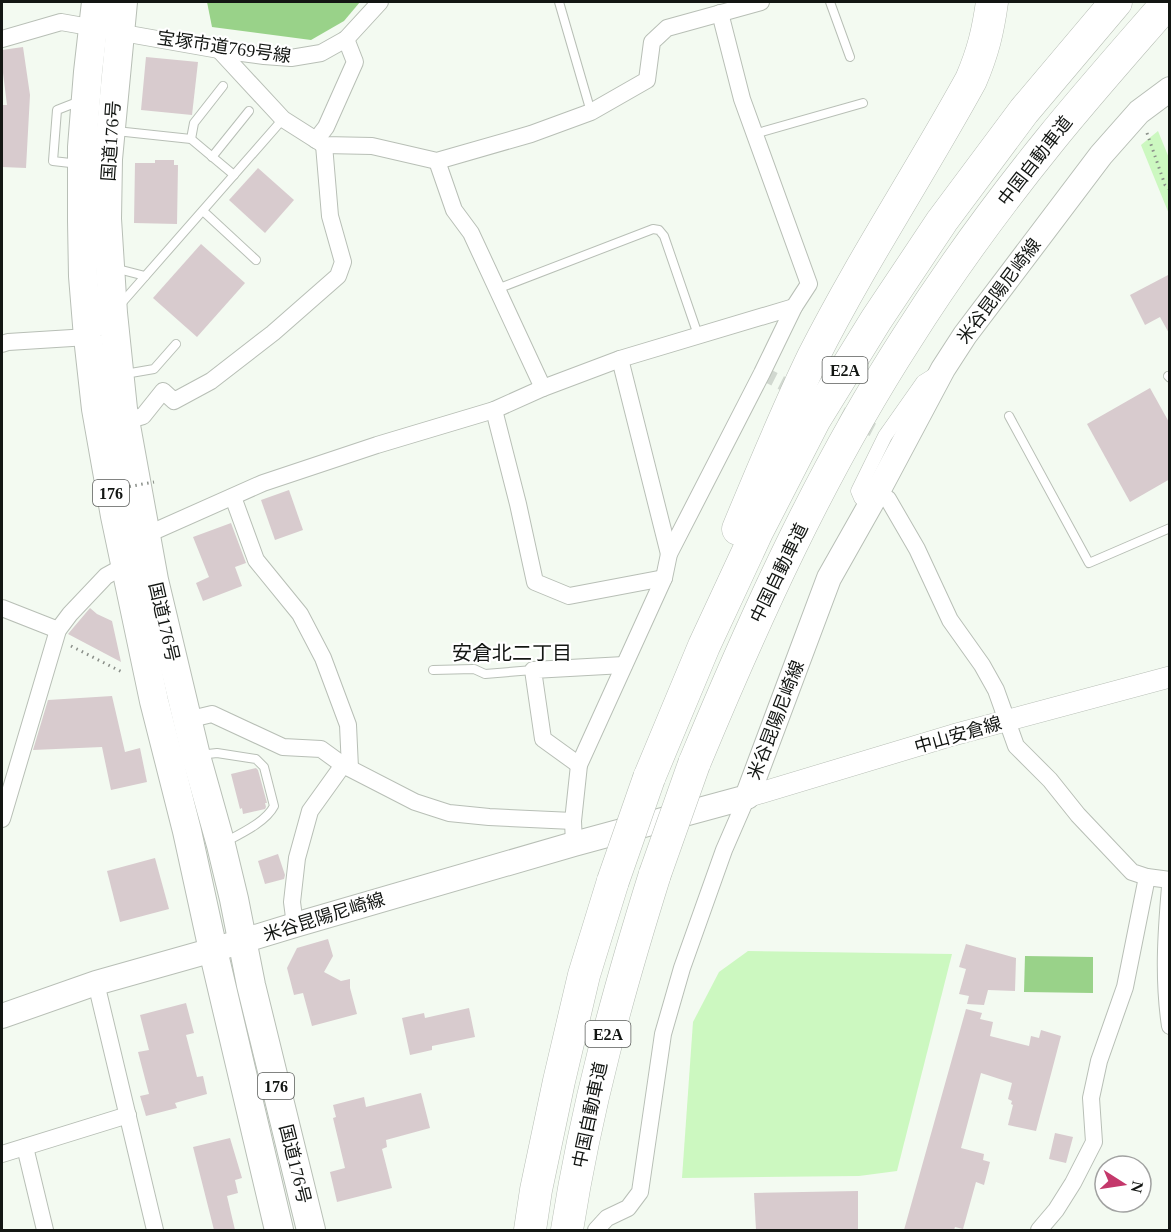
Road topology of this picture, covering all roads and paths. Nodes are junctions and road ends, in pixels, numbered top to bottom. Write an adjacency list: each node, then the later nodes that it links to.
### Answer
1 (123, 2): 10 (highway, 国道176号 / 176)
2 (380, 2): 12 (street, 宝塚市道769号線)
3 (559, 2): 19 (lane)
4 (761, 2): 9 (street)
5 (830, 2): 14 (lane)
6 (992, 2): 68 (highway)
7 (1114, 3): 68 (highway, 中国自動車道 / E2A)
8 (1162, 10): 91 (highway, 中国自動車道 / E2A, bridge)
9 (720, 12): 19 (street); 23 (street)
10 (103, 20): 11 (street, 宝塚市道769号線); 13 (street, 宝塚市道769号線); 22 (highway, 国道176号 / 176); 38 (highway, 国道176号 / 176)
11 (2, 39)
12 (346, 39): 13 (street, 宝塚市道769号線); 25 (street)
13 (219, 50): 21 (street)
14 (850, 57)
15 (223, 86): 24 (lane)
16 (1170, 89): 20 (main road, 米谷昆陽尼崎線)
17 (863, 103): 23 (lane)
18 (249, 111): 26 (lane)
19 (591, 112): 27 (street)
20 (1139, 112): 29 (path); 50 (main road, 米谷昆陽尼崎線)
21 (283, 119): 25 (street); 28 (lane)
22 (111, 130): 24 (lane); 32 (highway, 国道176号 / 176)
23 (754, 134): 35 (street)
24 (191, 139): 26 (lane)
25 (320, 143): 27 (street); 46 (street)
26 (212, 157): 28 (lane)
27 (436, 161): 34 (street)
28 (234, 175): 30 (lane)
29 (1170, 190)
30 (203, 211): 31 (lane); 33 (lane)
31 (256, 260)
32 (110, 267): 33 (lane); 36 (highway, 国道176号 / 176)
33 (145, 276): 36 (lane)
34 (497, 288): 37 (lane); 43 (street)
35 (794, 307): 41 (street); 53 (street)
36 (113, 313): 42 (highway, 国道176号 / 176)
37 (696, 329)
38 (88, 337): 39 (street); 54 (highway, 国道176号 / 176)
39 (2, 344)
40 (176, 344): 42 (lane)
41 (620, 359): 43 (street); 53 (street)
42 (120, 375): 46 (highway, 国道176号 / 176)
43 (543, 388): 44 (street)
44 (494, 410): 49 (street); 55 (street)
45 (1009, 416): 51 (lane)
46 (126, 421): 52 (highway, 国道176号 / 176)
47 (154, 482): 48 (path, bridge)
48 (93, 493)
49 (233, 497): 52 (street); 67 (street)
50 (874, 499): 64 (street); 70 (main road, 米谷昆陽尼崎線)
51 (1170, 528)
52 (146, 535): 54 (street); 63 (highway, 国道176号 / 176)
53 (669, 554): 55 (street)
54 (126, 566): 57 (street); 79 (highway, 国道176号 / 176)
55 (664, 578): 58 (street)
56 (2, 608): 57 (street)
57 (56, 634): 61 (path); 69 (street)
58 (624, 665): 60 (street); 66 (street)
59 (433, 670): 60 (lane)
60 (533, 670): 66 (street)
61 (131, 677)
62 (1170, 677): 64 (street, 中山安倉線)
63 (187, 720): 65 (highway, 国道176号 / 176); 67 (street)
64 (1007, 721): 70 (street, 中山安倉線); 74 (street)
65 (196, 756): 73 (highway, 国道176号 / 176); 73 (lane)
66 (579, 765): 72 (street)
67 (346, 766): 72 (street); 77 (street)
68 (648, 778): 90 (highway, 中国自動車道 / E2A, bridge)
69 (5, 796): 71 (street)
70 (747, 797): 72 (main road, 米谷昆陽尼崎線); 92 (street)
71 (2, 819)
72 (574, 832): 77 (main road, 米谷昆陽尼崎線)
73 (221, 845): 78 (highway, 国道176号 / 176)
74 (1147, 877): 75 (street); 93 (street)
75 (1170, 880)
76 (1170, 887): 82 (street)
77 (295, 925): 78 (main road, 米谷昆陽尼崎線)
78 (243, 941): 79 (main road, 米谷昆陽尼崎線); 89 (highway, 国道176号 / 176)
79 (213, 950): 80 (main road, 米谷昆陽尼崎線); 88 (highway, 国道176号 / 176)
80 (96, 984): 81 (main road, 米谷昆陽尼崎線); 83 (street)
81 (2, 1016)
82 (1170, 1026)
83 (128, 1115): 84 (street); 87 (street)
84 (25, 1147): 85 (street); 86 (street)
85 (2, 1154)
86 (45, 1230)
87 (156, 1230)
88 (279, 1230)
89 (311, 1230)
90 (530, 1230)
91 (567, 1230)
92 (596, 1230)
93 (1039, 1230)

